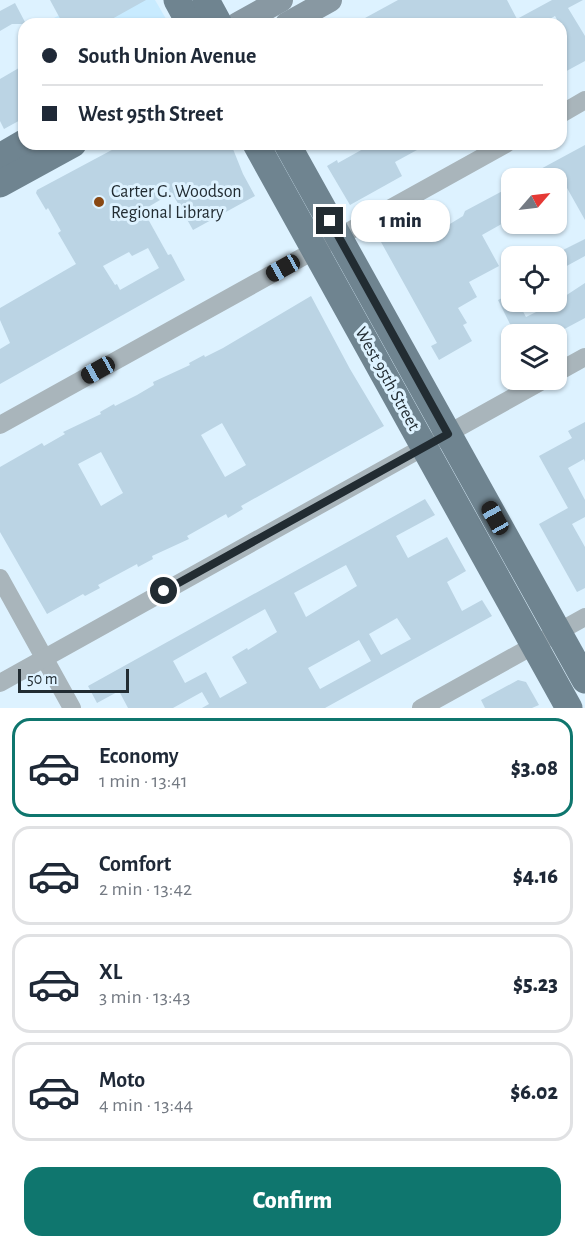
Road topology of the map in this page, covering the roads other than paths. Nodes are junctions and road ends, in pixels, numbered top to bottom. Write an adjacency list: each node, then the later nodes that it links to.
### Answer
1 (177, 0): 5 (main road)
2 (206, 0): 6 (main road)
3 (281, 0): 7 (main road)
4 (330, 0): 8 (main road)
5 (187, 18)
6 (216, 18)
7 (249, 18)
8 (298, 18)
9 (585, 100): 10 (street)
10 (567, 110)
11 (18, 146): 16 (main road)
12 (62, 150): 17 (main road)
13 (259, 150): 19 (main road, West 95th Street)
14 (289, 150): 18 (main road, West 95th Street)
15 (495, 150): 18 (street)
16 (0, 157)
17 (0, 184)
18 (339, 237): 19 (street); 24 (main road, West 95th Street)
19 (315, 251): 23 (street); 24 (main road, West 95th Street)
20 (585, 357): 21 (street)
21 (567, 367)
22 (526, 390): 24 (street)
23 (0, 425)
24 (436, 440): 27 (main road, West 95th Street); 28 (main road, West 95th Street); 29 (street)
25 (0, 578): 29 (street)
26 (585, 617): 27 (street)
27 (558, 632): 28 (street); 30 (main road, West 95th Street)
28 (534, 645): 33 (street); 34 (main road, West 95th Street)
29 (44, 658): 31 (street); 32 (street)
30 (585, 680)
31 (0, 683)
32 (72, 708)
33 (421, 708)
34 (569, 708)

